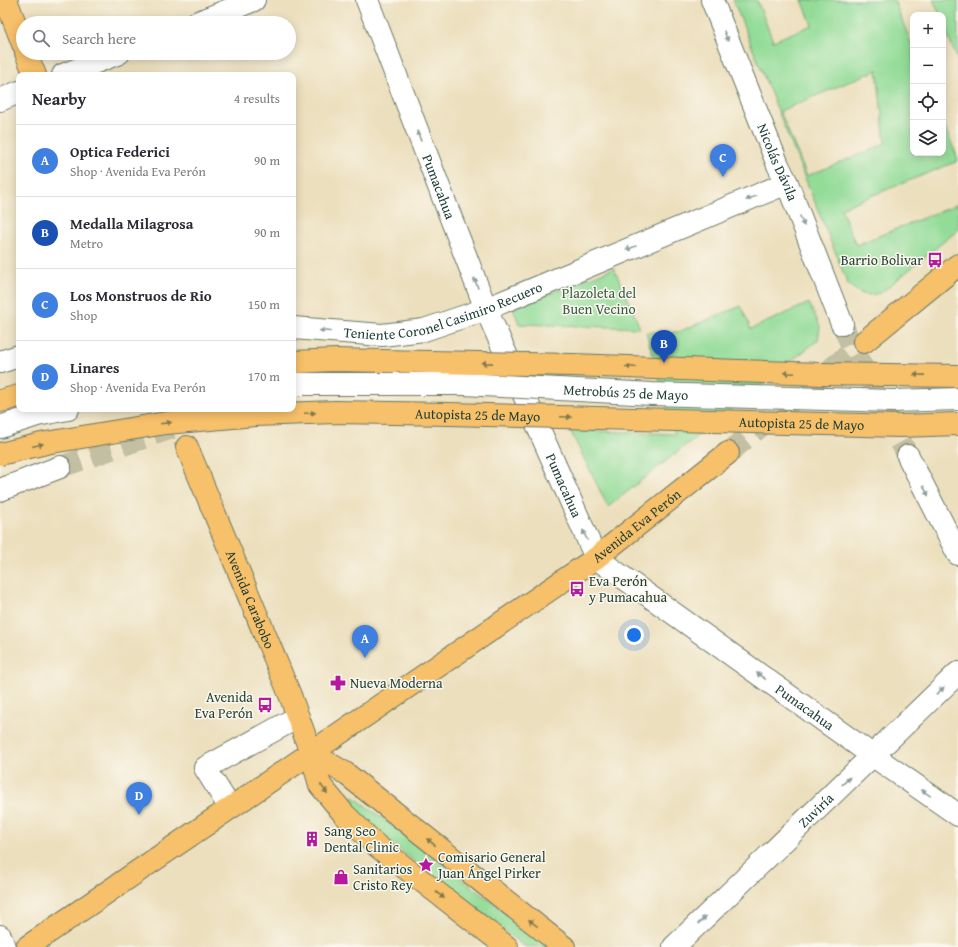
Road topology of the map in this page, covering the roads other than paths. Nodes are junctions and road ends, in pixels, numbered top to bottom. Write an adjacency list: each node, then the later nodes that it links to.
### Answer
1 (6, 0): 6 (main road)
2 (254, 0): 5 (street)
3 (367, 0): 15 (street, Pumacahua, one-way to 3)
4 (712, 0): 13 (street, Nicolás Dávila, one-way to 13)
5 (214, 16)
6 (16, 26)
7 (29, 60): 9 (main road)
8 (101, 60): 10 (street)
9 (34, 72)
10 (71, 72)
11 (16, 93): 12 (street)
12 (0, 100)
13 (787, 183): 15 (street, Teniente Coronel Casimiro Recuero, one-way to 15); 16 (street, Nicolás Dávila, one-way to 16)
14 (958, 265): 18 (main road)
15 (486, 309): 17 (street, Teniente Coronel Casimiro Recuero, one-way to 17); 37 (street, Pumacahua, one-way to 15)
16 (842, 324)
17 (296, 328)
18 (864, 342)
19 (16, 357): 20 (street)
20 (0, 362)
21 (296, 362): 22 (main road, one-way to 21, bridge)
22 (958, 376)
23 (296, 384): 25 (street, Metrobús 25 de Mayo, bridge)
24 (16, 397): 26 (main road)
25 (958, 399)
26 (0, 401)
27 (52, 412): 29 (street)
28 (958, 424): 32 (main road, Autopista 25 de Mayo, one-way to 28, bridge)
29 (0, 427)
30 (187, 447): 39 (main road, Avenida Carabobo)
31 (728, 453): 37 (main road, Avenida Eva Perón)
32 (0, 454)
33 (908, 456): 36 (street, one-way to 36)
34 (60, 467): 35 (street)
35 (0, 490)
36 (958, 554)
37 (596, 558): 40 (main road, Avenida Eva Perón); 41 (street, Pumacahua, one-way to 37)
38 (958, 674): 41 (street, Zuviría, one-way to 38)
39 (298, 717): 40 (main road, Avenida Carabobo); 42 (street)
40 (311, 753): 42 (main road, Avenida Eva Perón); 47 (main road, Avenida Carabobo, one-way to 47); 48 (main road, one-way to 40)
41 (872, 756): 43 (street, Pumacahua, one-way to 41); 49 (street, Zuviría, one-way to 41)
42 (230, 808): 46 (main road, Avenida Eva Perón)
43 (958, 815)
44 (0, 936): 45 (street)
45 (4, 947)
46 (27, 947)
47 (507, 947)
48 (564, 947)
49 (674, 947)

